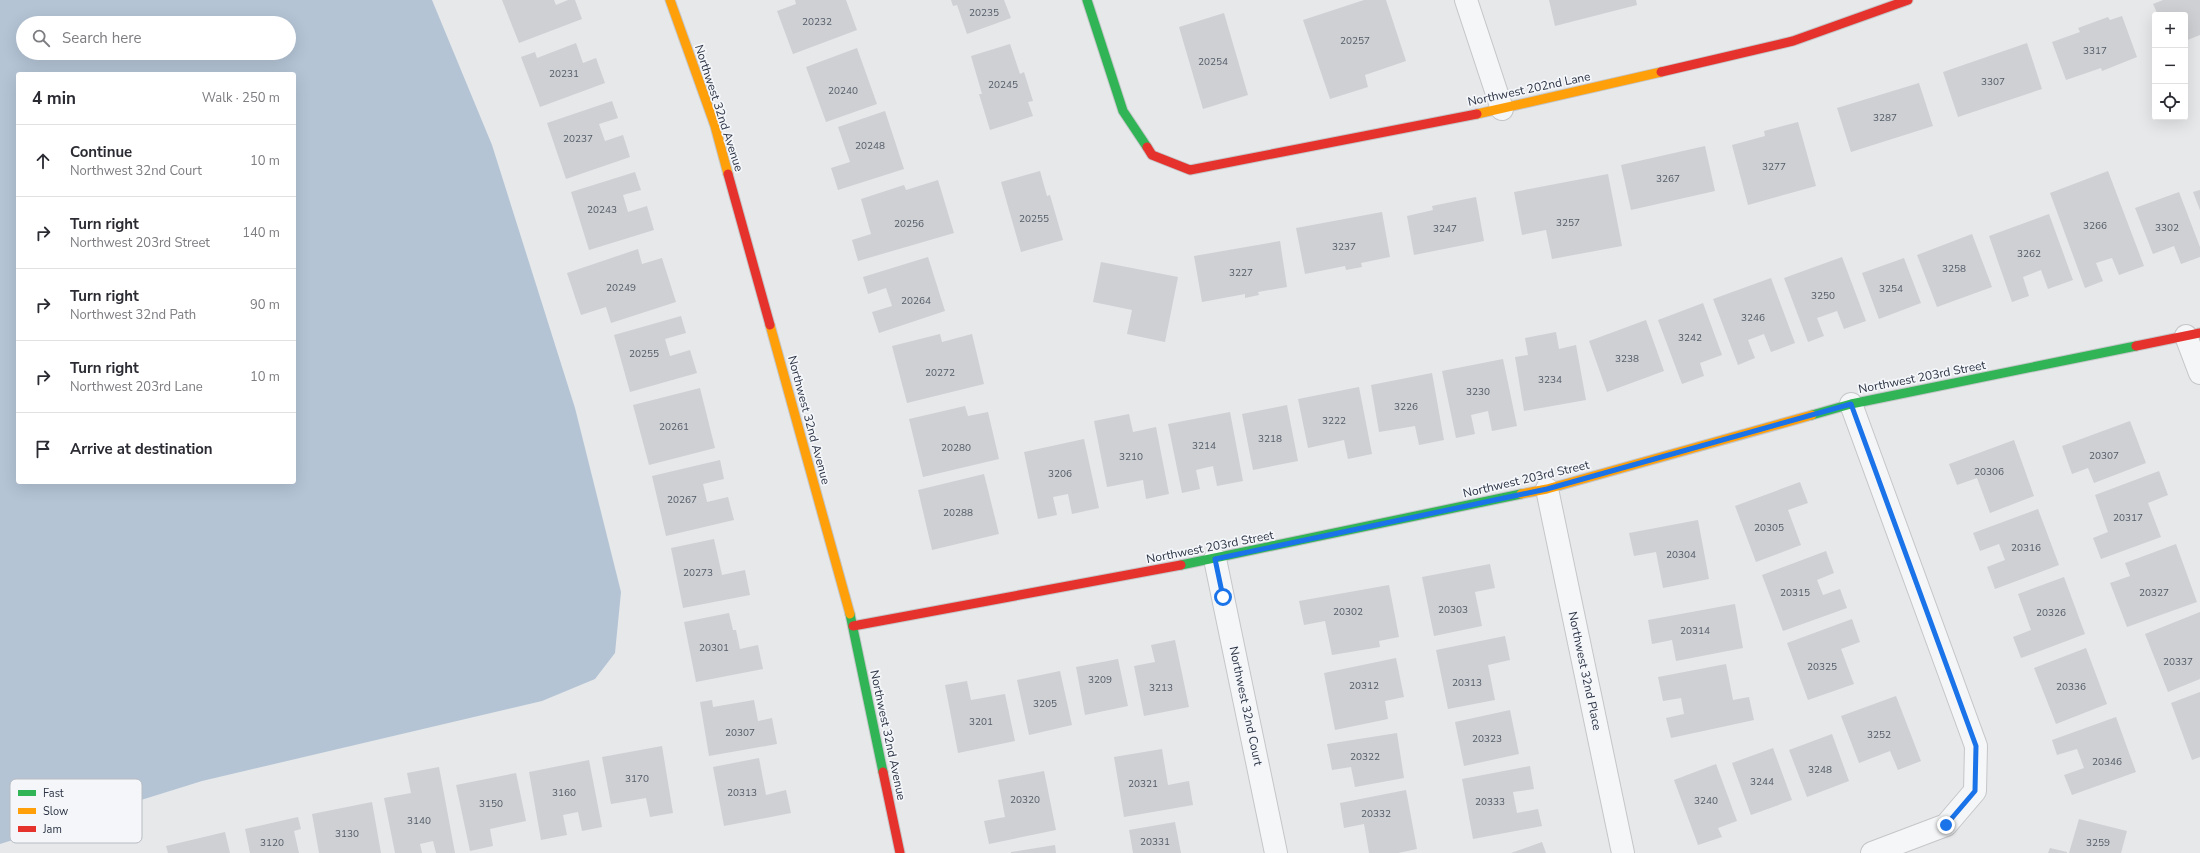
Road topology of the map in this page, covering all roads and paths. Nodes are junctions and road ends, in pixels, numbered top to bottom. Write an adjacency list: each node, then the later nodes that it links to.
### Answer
1 (670, 0): 11 (street, Northwest 32nd Avenue)
2 (1087, 0): 5 (street, Northwest 202nd Lane)
3 (1466, 0): 5 (street)
4 (1908, 0): 5 (street, Northwest 202nd Lane)
5 (1502, 108)
6 (2193, 335): 7 (street); 8 (street, Northwest 203rd Street)
7 (2200, 373)
8 (1851, 404): 9 (street, Northwest 203rd Street); 15 (street)
9 (1547, 489): 10 (street, Northwest 203rd Street); 14 (street, Northwest 32nd Place)
10 (1215, 559): 11 (street, Northwest 203rd Street); 13 (street, Northwest 32nd Court)
11 (853, 626): 12 (street, Northwest 32nd Avenue)
12 (900, 853)
13 (1276, 853)
14 (1623, 853)
15 (1872, 853)

